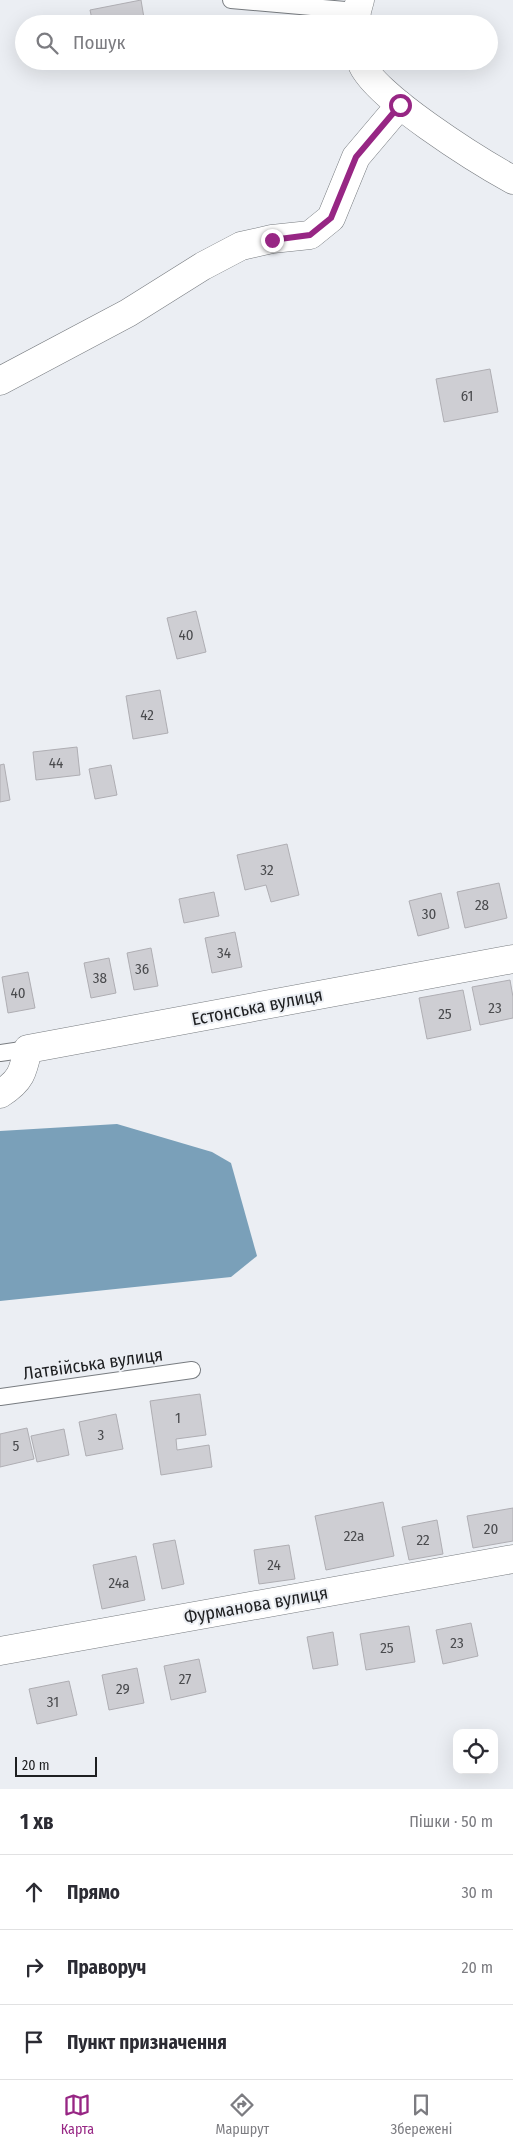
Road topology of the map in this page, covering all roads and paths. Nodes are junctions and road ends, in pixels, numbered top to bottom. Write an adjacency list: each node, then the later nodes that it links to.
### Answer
1 (231, 0): 2 (lane)
2 (358, 11)
3 (366, 70): 4 (street)
4 (400, 105): 5 (street); 6 (street)
5 (513, 180)
6 (0, 381)
7 (513, 959): 8 (street, Естонська вулиця)
8 (28, 1049): 9 (lane, Естонська вулиця); 10 (street)
9 (0, 1053)
10 (0, 1094)
11 (192, 1370): 12 (lane, Латвiйська вулиця)
12 (0, 1397)
13 (513, 1559): 14 (street, Фурманова вулиця)
14 (0, 1651)

